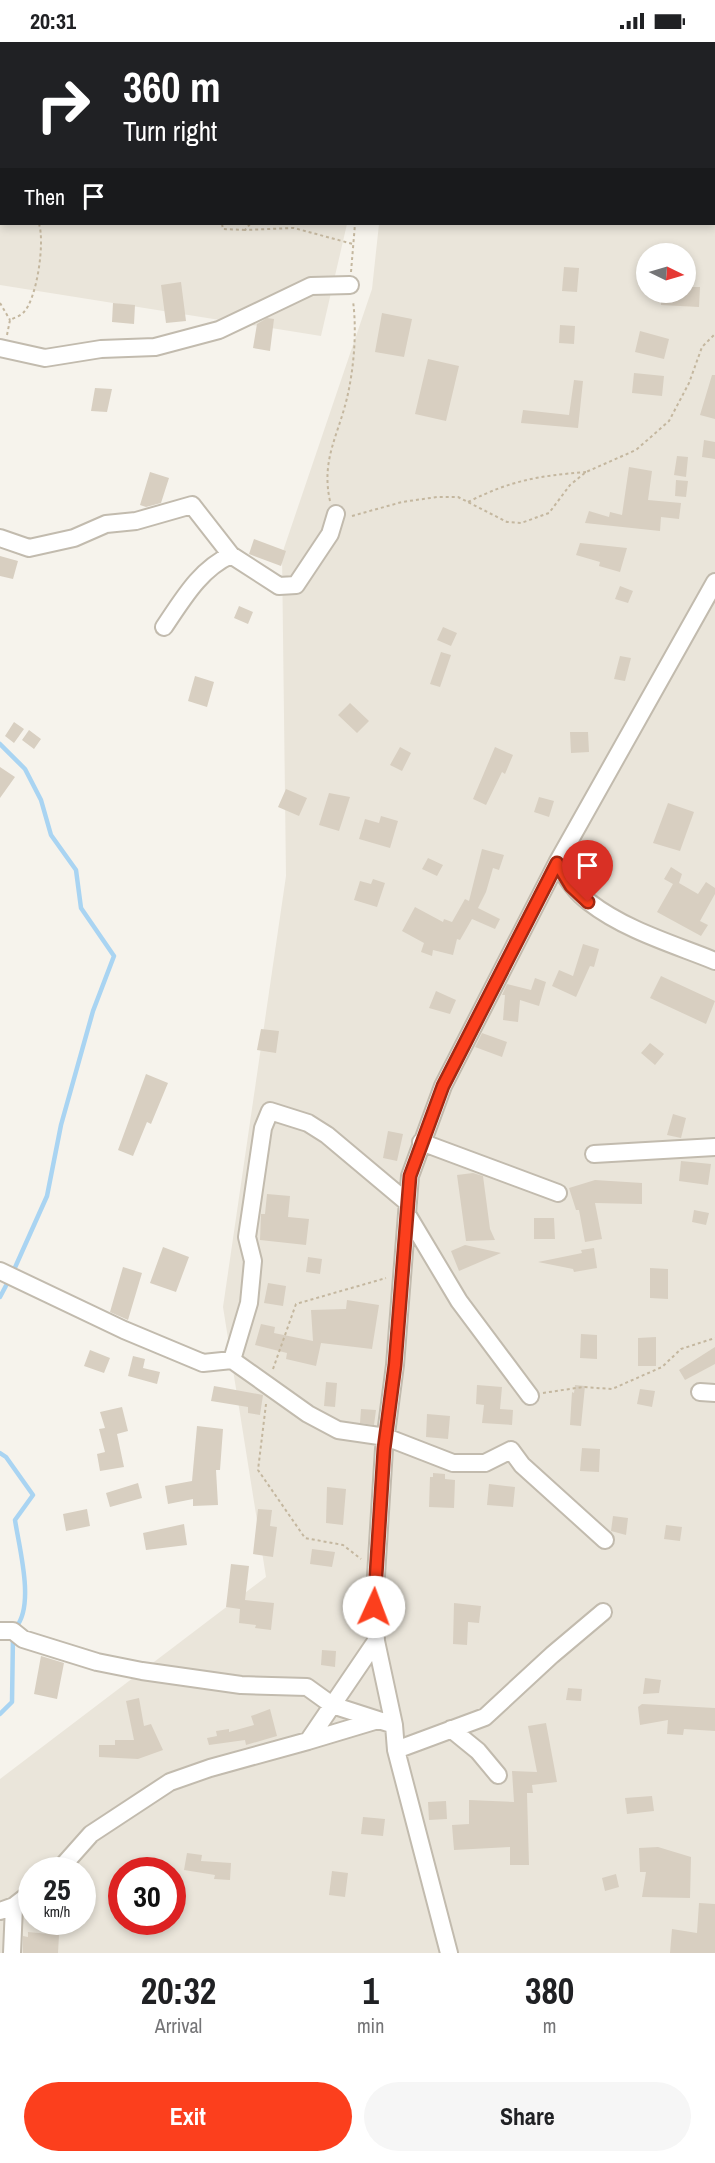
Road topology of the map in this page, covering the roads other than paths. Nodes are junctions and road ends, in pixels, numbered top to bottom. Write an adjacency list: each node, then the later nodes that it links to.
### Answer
1 (350, 285): 2 (street)
2 (3, 349)
3 (336, 514): 5 (street)
4 (0, 538): 5 (street)
5 (231, 555): 7 (street)
6 (715, 582): 8 (street)
7 (164, 627)
8 (557, 863): 9 (street); 10 (street)
9 (715, 961)
10 (421, 1142): 13 (street); 14 (street)
11 (715, 1147): 12 (street)
12 (594, 1154)
13 (558, 1192)
14 (407, 1209): 16 (street); 17 (street); 18 (street)
15 (0, 1271): 16 (street)
16 (232, 1360): 18 (street)
17 (530, 1395)
18 (386, 1437): 19 (street); 22 (street)
19 (605, 1540)
20 (603, 1612): 25 (street)
21 (0, 1631): 23 (street)
22 (376, 1641): 23 (street); 24 (street)
23 (332, 1705): 24 (street); 26 (street)
24 (386, 1723): 26 (street); 27 (street)
25 (451, 1729): 27 (street); 28 (street)
26 (308, 1742): 29 (street)
27 (396, 1750): 32 (street)
28 (498, 1775)
29 (71, 1857)
30 (7, 1909): 31 (street)
31 (12, 1953)
32 (449, 1953)

